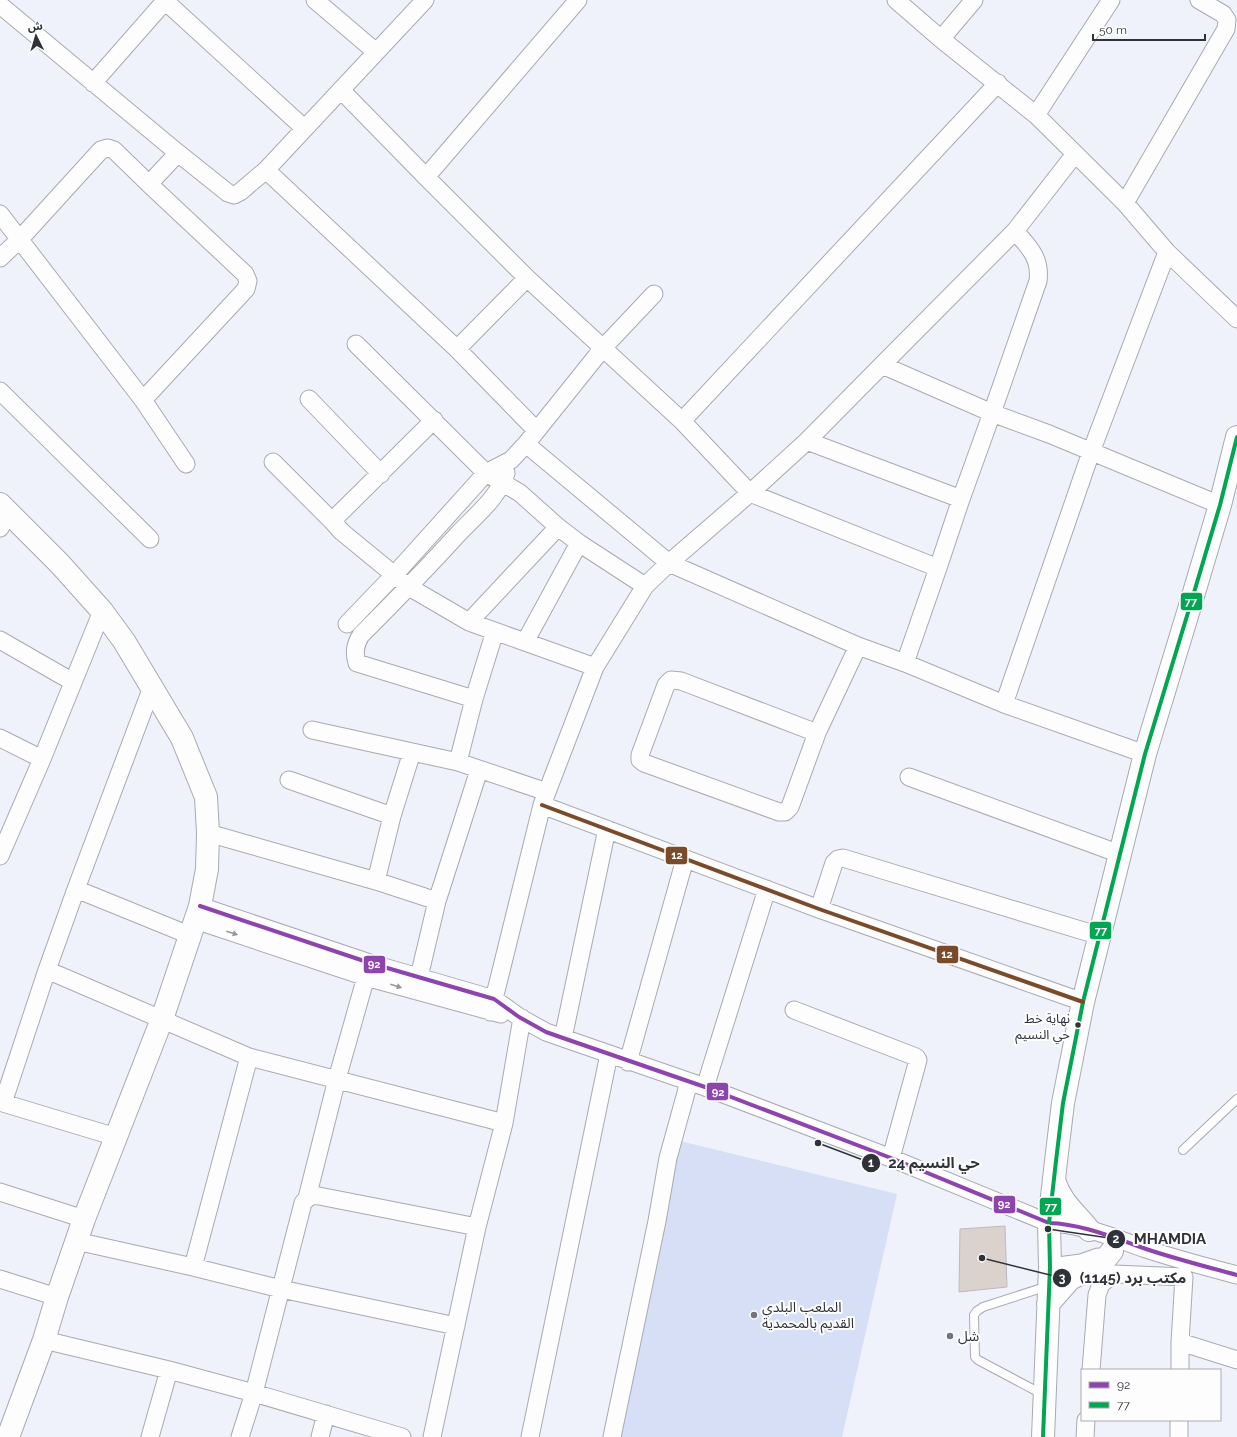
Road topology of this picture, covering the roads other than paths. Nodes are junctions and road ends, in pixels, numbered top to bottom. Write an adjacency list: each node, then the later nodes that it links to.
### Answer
1 (165, 0): 12 (street); 16 (street)
2 (315, 0): 11 (street)
3 (425, 0): 11 (street)
4 (578, 0): 20 (street)
5 (896, 0): 10 (street)
6 (974, 0): 10 (street)
7 (1111, 0): 15 (street)
8 (1199, 0): 22 (street)
9 (0, 5): 12 (street)
10 (942, 40): 13 (street)
11 (376, 52): 14 (street)
12 (93, 83): 17 (street)
13 (998, 83): 15 (street); 40 (street)
14 (341, 90): 16 (street); 20 (street)
15 (1036, 114): 18 (street)
16 (304, 128): 19 (street)
17 (178, 153): 19 (street); 21 (street)
18 (1075, 154): 22 (street); 24 (street)
19 (266, 170): 33 (street)
20 (426, 177): 28 (street)
21 (149, 184): 25 (street); 37 (street)
22 (1125, 203): 26 (street)
23 (0, 214): 25 (street)
24 (1015, 231): 34 (street); 38 (street)
25 (19, 240): 27 (street); 37 (street)
26 (1167, 252): 30 (street); 44 (street)
27 (0, 258)
28 (527, 278): 32 (street); 33 (street)
29 (654, 294): 32 (street)
30 (1237, 319)
31 (356, 344): 39 (street)
32 (603, 348): 40 (street); 41 (street)
33 (457, 349): 41 (street)
34 (882, 365): 38 (street); 43 (street)
35 (0, 391): 57 (street)
36 (309, 399): 49 (street)
37 (143, 400): 47 (street)
38 (992, 413): 44 (street); 52 (street)
39 (434, 420): 48 (street); 49 (street)
40 (682, 421): 51 (street)
41 (531, 437): 45 (street); 59 (street)
42 (1237, 437): 53 (main road)
43 (807, 441): 51 (street); 52 (street)
44 (1091, 452): 53 (street); 76 (street)
45 (511, 460): 48 (street); 50 (street)
46 (272, 462): 55 (street)
47 (186, 464)
48 (486, 473): 50 (street); 61 (street)
49 (381, 474): 55 (street)
50 (503, 484): 56 (street); 63 (street)
51 (750, 493): 59 (street); 60 (street)
52 (961, 499): 60 (street)
53 (1220, 505): 81 (main road)
54 (3, 515): 64 (main road)
55 (332, 521): 61 (street)
56 (558, 526): 58 (street); 65 (street)
57 (150, 540)
58 (579, 543): 62 (street); 69 (street)
59 (669, 563): 62 (street); 70 (street)
60 (938, 568): 71 (street)
61 (394, 574): 63 (street); 66 (street)
62 (645, 586): 72 (street)
63 (409, 587): 65 (street); 75 (street)
64 (102, 611): 73 (street); 74 (main road)
65 (469, 622): 67 (street)
66 (347, 624)
67 (495, 631): 69 (street); 75 (street)
68 (0, 640): 73 (street)
69 (525, 642): 72 (street)
70 (858, 646): 71 (street); 78 (street)
71 (905, 663): 76 (street)
72 (595, 667): 87 (street)
73 (73, 682): 82 (street)
74 (152, 687): 90 (main road); 95 (street)
75 (474, 699): 83 (street)
76 (1004, 704): 81 (street)
77 (312, 730): 80 (street)
78 (817, 733): 78 (street)
79 (0, 738): 82 (street)
80 (412, 752): 83 (street); 88 (street)
81 (1145, 754): 91 (main road)
82 (42, 759): 92 (street)
83 (458, 762): 84 (street)
84 (479, 770): 87 (street); 97 (street)
85 (909, 777): 91 (street)
86 (289, 780): 88 (street)
87 (545, 798): 89 (street); 105 (street)
88 (392, 816): 94 (street)
89 (607, 829): 93 (street); 109 (street)
90 (208, 833): 94 (street); 99 (main road)
91 (1120, 854): 100 (main road)
92 (0, 856)
93 (685, 858): 96 (street); 112 (street)
94 (376, 881): 97 (street)
95 (76, 889): 99 (street); 101 (street)
96 (767, 889): 98 (street); 114 (street)
97 (438, 902): 103 (street)
98 (819, 909): 100 (street); 104 (street)
99 (195, 920): 102 (street); 108 (main road)
100 (1100, 936): 104 (main road)
101 (47, 970): 108 (street); 116 (street)
102 (368, 970): 103 (street); 105 (street, one-way to 105); 113 (street)
103 (419, 977): 105 (street)
104 (1083, 1002): 121 (main road)
105 (492, 1005): 107 (street)
106 (794, 1010): 120 (street)
107 (520, 1018): 109 (street); 117 (street)
108 (162, 1019): 111 (street); 118 (main road)
109 (563, 1038): 110 (street)
110 (609, 1054): 112 (street); 157 (street)
111 (249, 1057): 113 (street); 130 (street)
112 (628, 1062): 114 (street)
113 (337, 1079): 117 (street); 123 (street)
114 (697, 1085): 120 (street); 158 (street)
115 (1237, 1099): 119 (lane)
116 (1, 1105): 118 (street)
117 (504, 1123): 126 (street)
118 (116, 1137): 124 (main road)
119 (1183, 1150)
120 (891, 1158): 125 (street)
121 (1054, 1180): 125 (main road); 127 (main road)
122 (0, 1192): 124 (street)
123 (307, 1198): 126 (street); 135 (street)
124 (84, 1218): 128 (main road)
125 (1050, 1223): 127 (street); 134 (main road)
126 (477, 1227): 137 (street)
127 (1089, 1230): 129 (street)
128 (76, 1242): 130 (street); 136 (main road)
129 (1119, 1246): 131 (street); 134 (street); 134 (main road)
130 (193, 1266): 135 (street)
131 (1185, 1269): 132 (street); 139 (street); 141 (street)
132 (1237, 1275)
133 (0, 1279): 136 (street)
134 (1049, 1286): 145 (main road); 145 (lane)
135 (281, 1289): 137 (street); 144 (street)
136 (57, 1297): 138 (main road)
137 (456, 1326): 156 (street)
138 (44, 1340): 143 (street); 151 (main road)
139 (1180, 1342): 140 (street); 142 (street)
140 (1237, 1360)
141 (1091, 1369)
142 (1180, 1369)
143 (169, 1370): 144 (street); 152 (street)
144 (254, 1393): 146 (street); 153 (street)
145 (1045, 1396): 159 (main road)
146 (326, 1414): 154 (street); 155 (street)
147 (1086, 1421): 160 (street)
148 (1179, 1421): 161 (street)
149 (0, 1434): 150 (street)
150 (3, 1437)
151 (8, 1437)
152 (150, 1437)
153 (240, 1437)
154 (320, 1437)
155 (402, 1437)
156 (432, 1437)
157 (530, 1437)
158 (612, 1437)
159 (1043, 1437)
160 (1085, 1437)
161 (1179, 1437)

